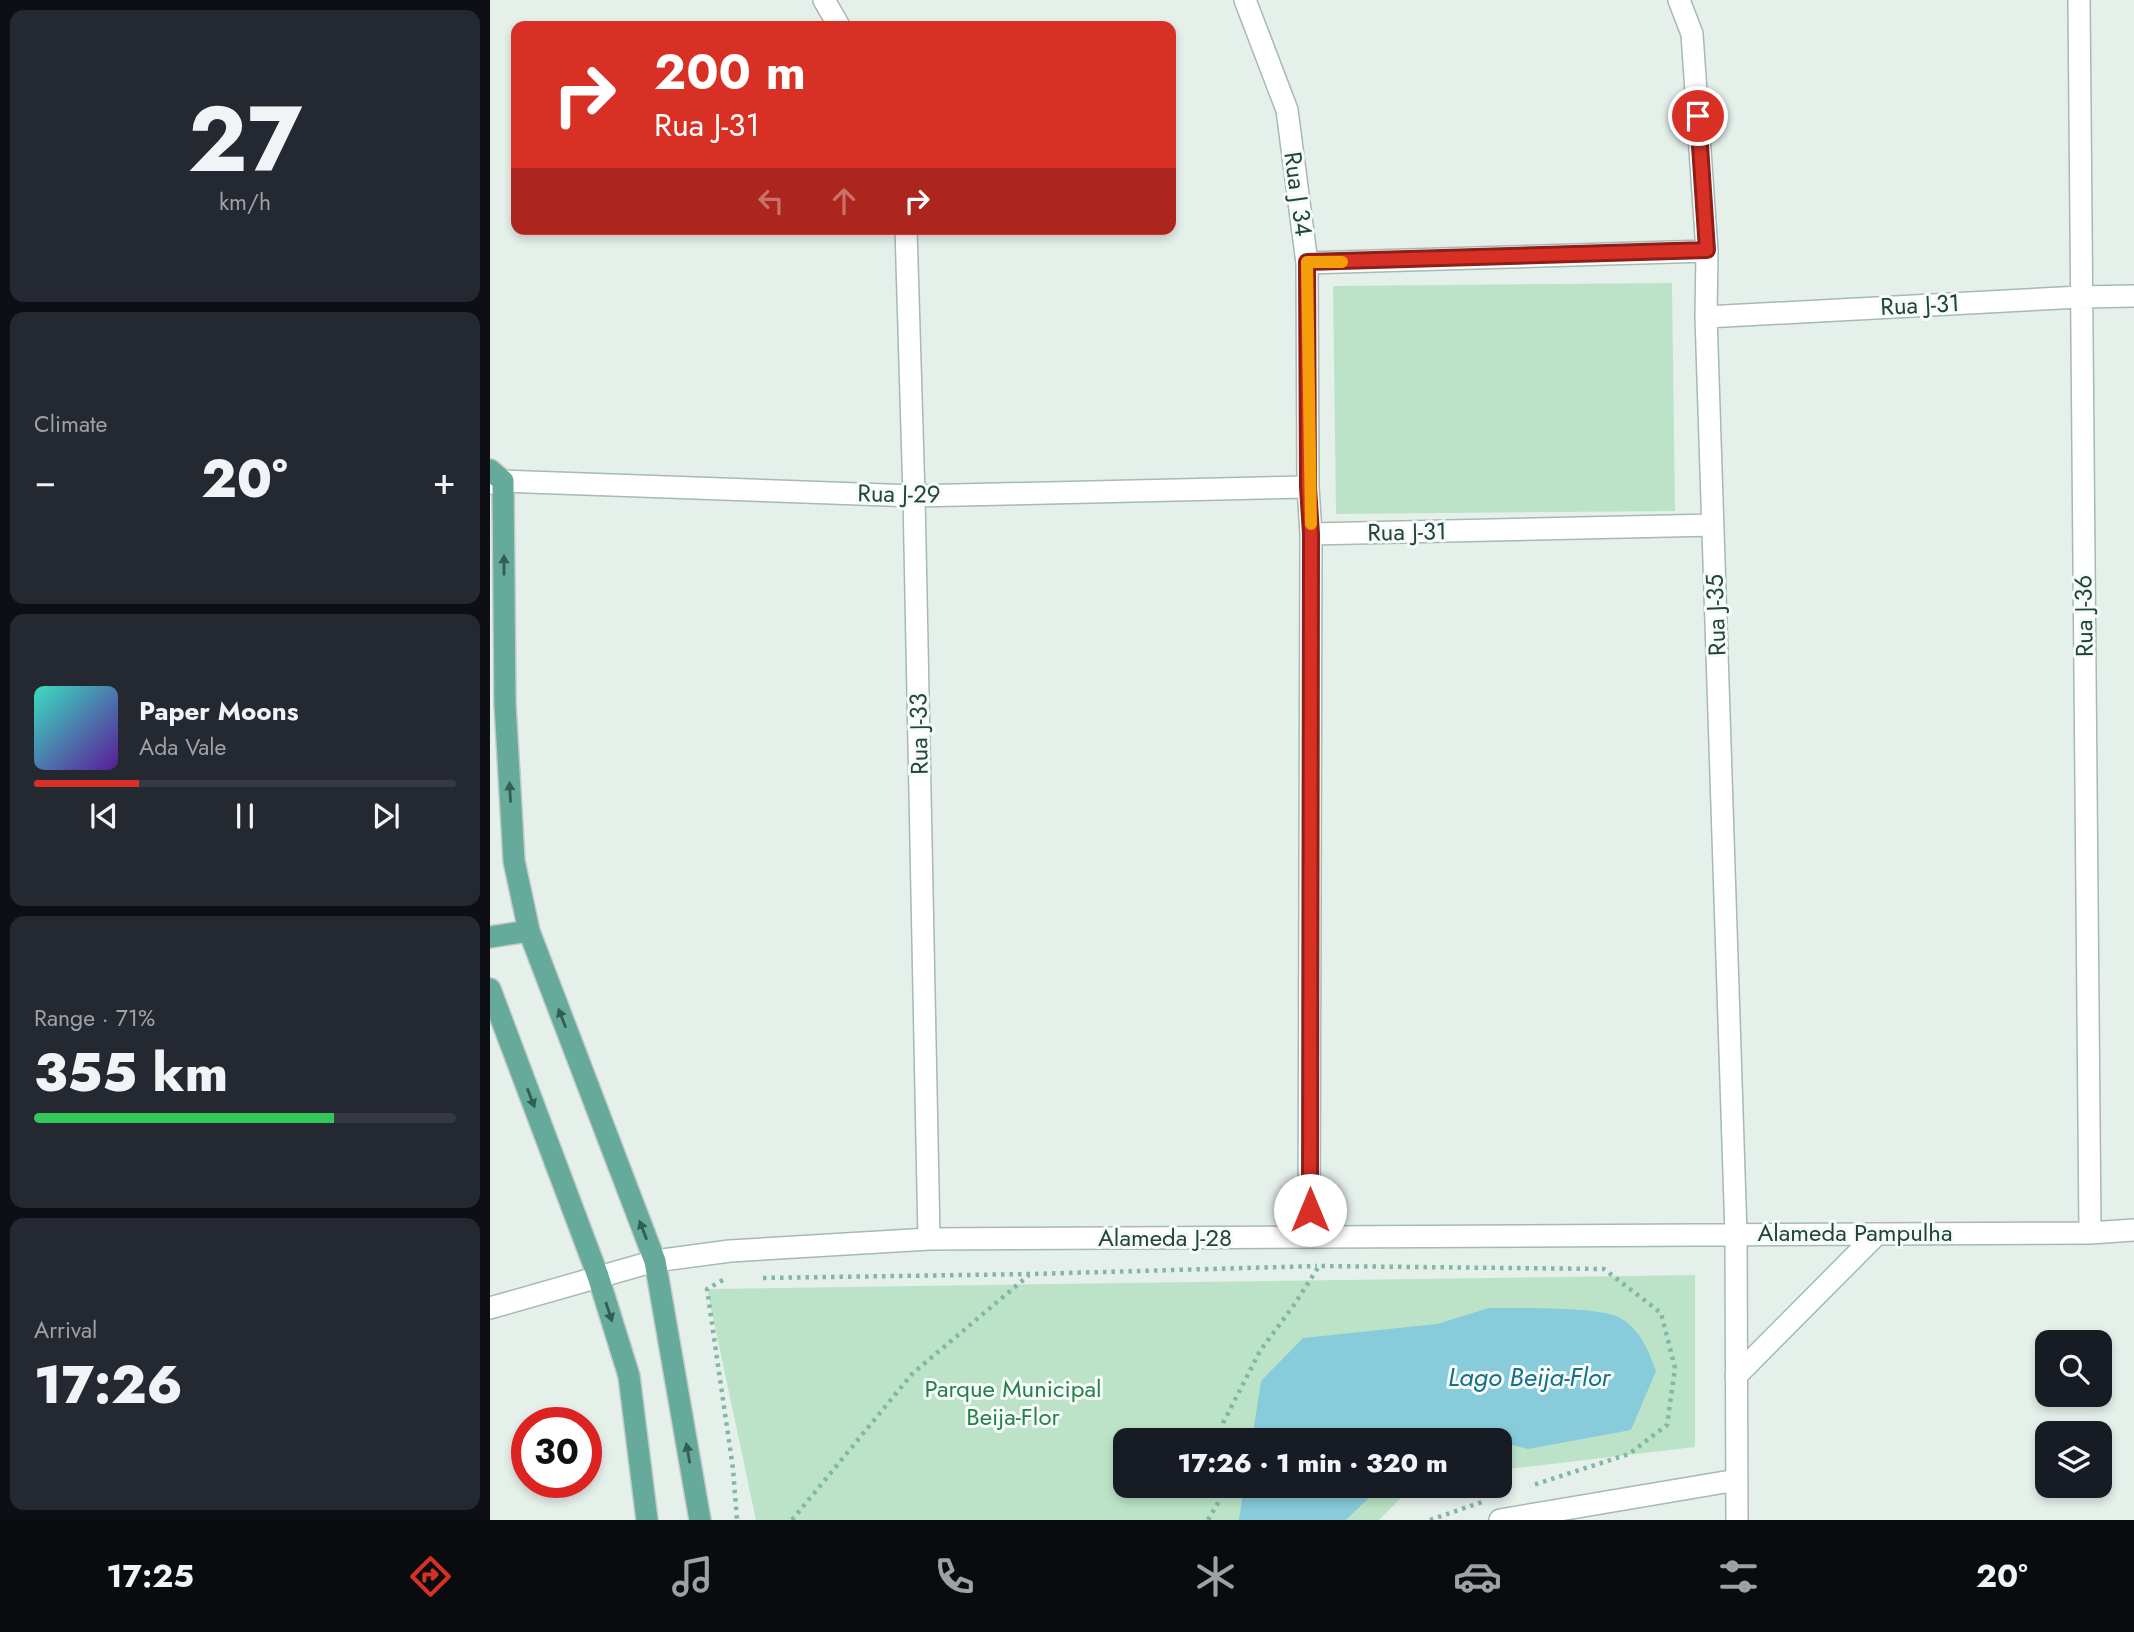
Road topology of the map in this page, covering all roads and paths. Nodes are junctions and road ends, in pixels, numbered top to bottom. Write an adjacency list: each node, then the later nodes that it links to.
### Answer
1 (824, 0): 5 (street)
2 (1245, 0): 8 (street, Rua J 34)
3 (1679, 0): 7 (street, Rua J-35)
4 (2079, 0): 10 (street, Rua J-36)
5 (836, 21)
6 (906, 235): 14 (street, Rua J-33)
7 (1707, 250): 8 (street); 11 (street, Rua J-35)
8 (1307, 262): 13 (street, Rua J 34)
9 (2134, 296): 10 (street, Rua J-31)
10 (2080, 297): 11 (street, Rua J-31); 21 (street, Rua J-36)
11 (1706, 317): 15 (street, Rua J-35)
12 (494, 478): 14 (street, Rua J-29); 17 (main road, one-way to 12)
13 (1308, 487): 14 (street, Rua J-29); 16 (street, Rua J 34)
14 (914, 496): 25 (street, Rua J-33)
15 (1713, 525): 16 (street, Rua J-31); 22 (street, Rua J-35)
16 (1311, 534): 24 (street, Rua J 34)
17 (529, 931): 18 (main road); 26 (main road, one-way to 17)
18 (490, 937)
19 (490, 989): 29 (main road, one-way to 29)
20 (2134, 1230): 21 (street, Alameda Pampulha)
21 (2090, 1233): 23 (street, Alameda Pampulha)
22 (1736, 1234): 23 (street, Alameda Pampulha); 24 (street, Alameda J-28); 33 (street, Alameda Pampulha)
23 (1877, 1234): 33 (street)
24 (1310, 1237): 25 (street, Alameda J-28)
25 (929, 1239): 26 (street, Alameda J-28)
26 (655, 1261): 29 (street, Alameda J-28); 40 (main road, one-way to 26)
27 (1319, 1266): 28 (path); 34 (path); 36 (path)
28 (1031, 1274): 30 (path); 42 (path)
29 (598, 1276): 32 (street, Alameda J-28); 39 (main road, one-way to 39)
30 (753, 1278)
31 (726, 1279): 41 (path)
32 (490, 1308)
33 (1736, 1376): 35 (street, Alameda Pampulha)
34 (1223, 1428)
35 (1737, 1480): 45 (street); 46 (street, Alameda Pampulha)
36 (1527, 1487)
37 (1219, 1498): 43 (path)
38 (1489, 1499): 44 (path)
39 (647, 1520)
40 (700, 1520)
41 (737, 1520)
42 (792, 1520)
43 (1208, 1520)
44 (1430, 1520)
45 (1500, 1520)
46 (1737, 1520)

